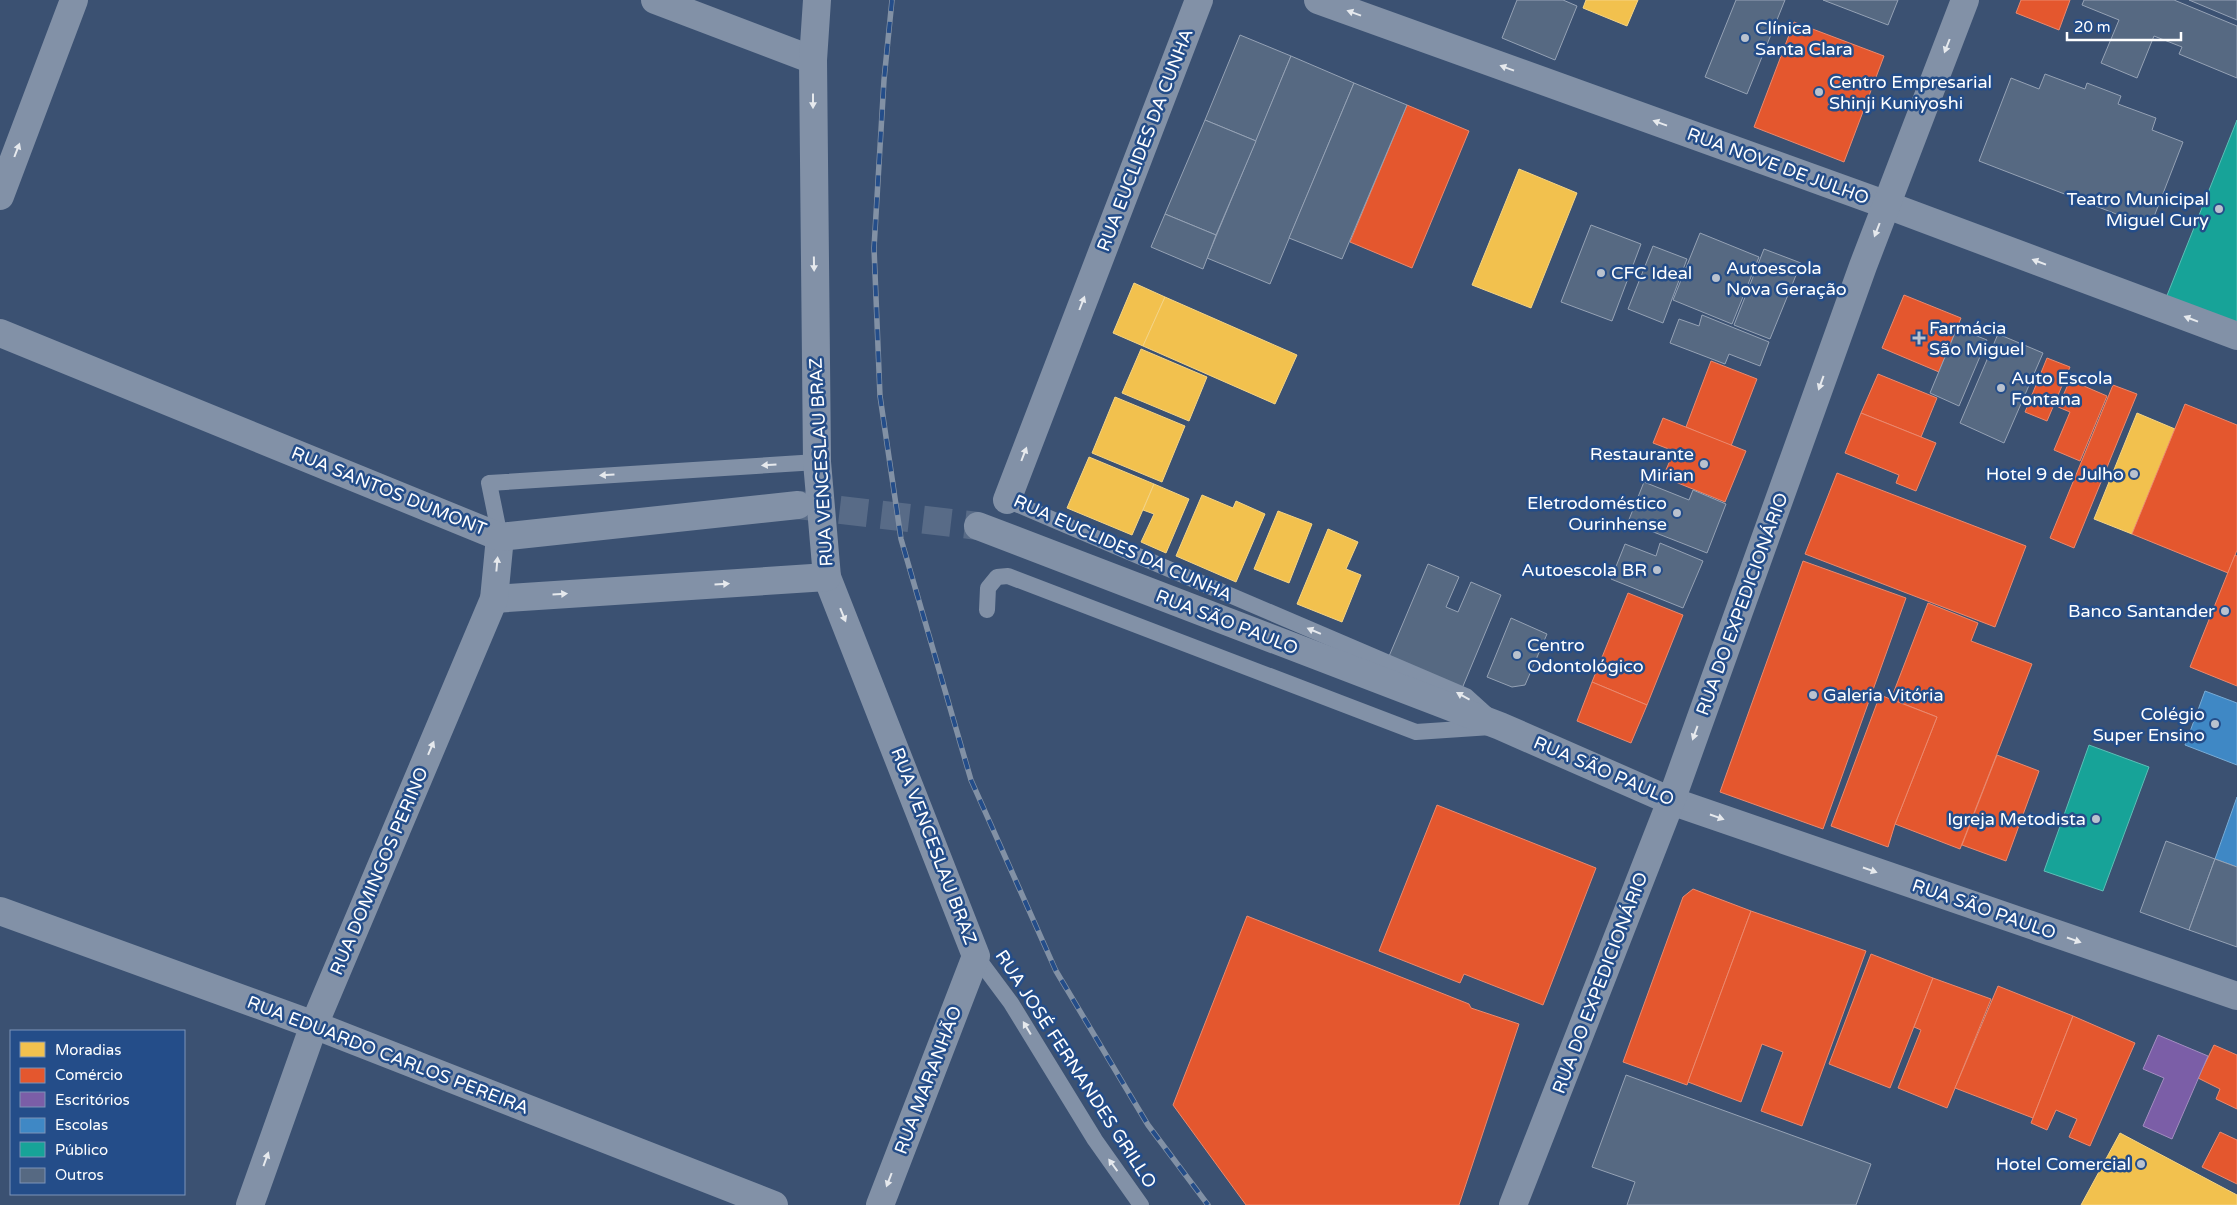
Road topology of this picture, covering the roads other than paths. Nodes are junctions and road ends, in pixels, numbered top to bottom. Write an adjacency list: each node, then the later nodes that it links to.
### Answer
1 (74, 0): 8 (street, one-way to 1)
2 (655, 0): 7 (street)
3 (817, 0): 7 (street, RUA VENCESLAU BRAZ)
4 (1199, 0): 13 (street, RUA EUCLIDES DA CUNHA, one-way to 4)
5 (1318, 0): 9 (street, RUA NOVE DE JULHO, one-way to 5)
6 (1965, 0): 9 (street, RUA DO EXPEDICIONÁRIO, one-way to 9)
7 (813, 60): 12 (street, RUA VENCESLAU BRAZ, one-way to 12)
8 (0, 196)
9 (1887, 205): 11 (street, RUA NOVE DE JULHO, one-way to 9); 21 (street, RUA DO EXPEDICIONÁRIO, one-way to 21)
10 (0, 333): 16 (street, RUA SANTOS DUMONT)
11 (2237, 336)
12 (817, 462): 16 (lane, one-way to 16); 17 (street, RUA VENCESLAU BRAZ)
13 (1007, 500): 20 (lane, RUA EUCLIDES DA CUNHA, one-way to 13)
14 (798, 506): 16 (street, RUA SANTOS DUMONT)
15 (978, 526): 20 (street, RUA SÃO PAULO)
16 (500, 537): 18 (street, RUA DOMINGOS PERINO, one-way to 16)
17 (827, 577): 18 (street, one-way to 17); 23 (street, RUA VENCESLAU BRAZ, one-way to 23)
18 (494, 599): 25 (street, RUA DOMINGOS PERINO, one-way to 18)
19 (987, 610): 20 (lane)
20 (1500, 726): 21 (street, RUA SÃO PAULO)
21 (1671, 801): 24 (street, RUA SÃO PAULO, one-way to 24); 30 (street, RUA DO EXPEDICIONÁRIO)
22 (0, 911): 25 (street, RUA EDUARDO CARLOS PEREIRA)
23 (976, 956): 28 (street, RUA MARANHÃO, one-way to 28); 29 (lane, RUA JOSÉ FERNANDES GRILLO, one-way to 23)
24 (2237, 996)
25 (314, 1025): 26 (street, RUA DOMINGOS PERINO, one-way to 25); 27 (street, RUA EDUARDO CARLOS PEREIRA)
26 (250, 1205)
27 (774, 1205)
28 (880, 1205)
29 (1141, 1205)
30 (1513, 1205)

